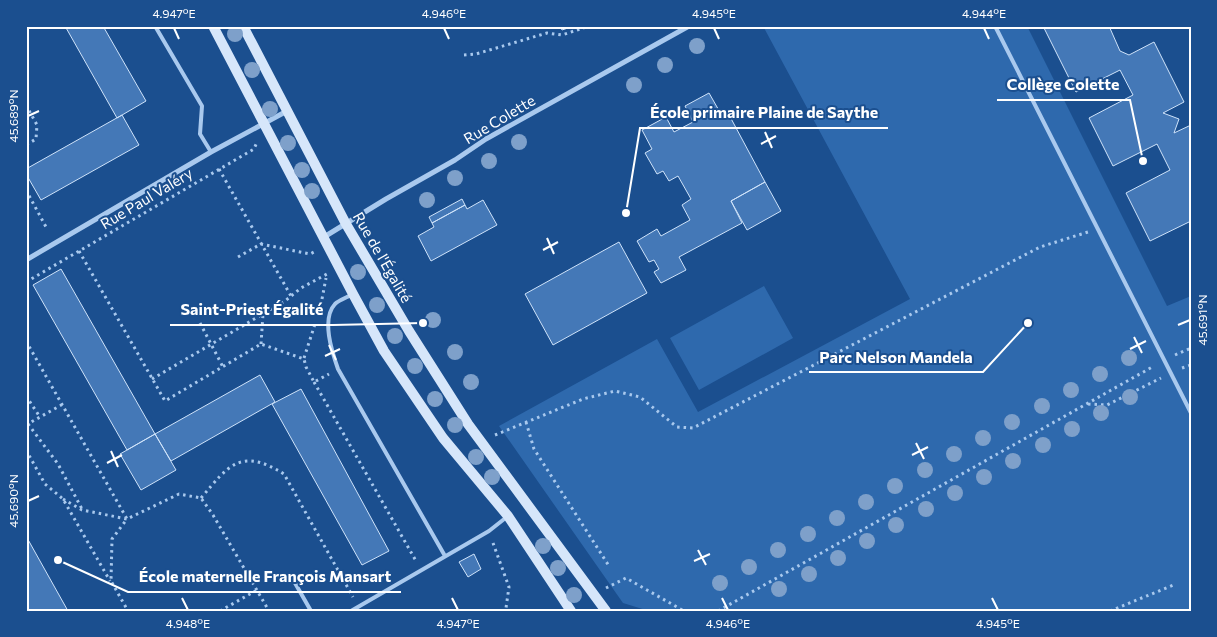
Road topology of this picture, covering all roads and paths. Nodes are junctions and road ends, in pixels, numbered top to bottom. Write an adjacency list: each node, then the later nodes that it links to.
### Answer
1 (155, 26): 14 (lane)
2 (214, 26): 12 (street)
3 (243, 26): 11 (street, Rue de l'Égalité)
4 (384, 26): 8 (path)
5 (589, 26): 9 (path)
6 (689, 26): 17 (street, Rue Colette)
7 (995, 26): 19 (lane)
8 (385, 31)
9 (464, 55)
10 (26, 106): 13 (path)
11 (286, 110): 12 (street, Rue Paul Valéry); 17 (street, Rue de l'Égalité)
12 (264, 122): 14 (street, Rue Paul Valéry); 15 (path, Rue Paul Valéry); 20 (street)
13 (26, 145)
14 (211, 152): 24 (street, Rue Paul Valéry)
15 (219, 169): 21 (path); 22 (path, Rue Paul Valéry)
16 (26, 190): 18 (path)
17 (346, 224): 20 (street, Rue Colette); 49 (street, Rue de l'Égalité)
18 (46, 227)
19 (1098, 229): 35 (lane); 47 (path)
20 (325, 241): 21 (path); 25 (street)
21 (261, 244): 23 (path); 28 (path)
22 (79, 251): 26 (path, Rue Paul Valéry); 40 (path)
23 (238, 256)
24 (26, 260)
25 (339, 269): 27 (street); 28 (path)
26 (26, 282)
27 (353, 294): 38 (lane); 54 (street)
28 (291, 296): 29 (path)
29 (263, 314): 32 (path); 33 (path)
30 (200, 323): 32 (path)
31 (26, 341): 43 (path)
32 (211, 344): 37 (path); 40 (path)
33 (261, 344): 37 (path); 41 (path)
34 (1191, 348): 35 (path)
35 (1164, 360): 39 (lane); 44 (path)
36 (1191, 365): 39 (path)
37 (223, 367): 40 (path)
38 (338, 369): 41 (path); 57 (lane)
39 (1171, 373): 44 (path); 45 (lane)
40 (152, 379)
41 (314, 382): 59 (path)
42 (26, 396): 46 (path)
43 (63, 404): 46 (path); 55 (path)
44 (1088, 404): 75 (path)
45 (1191, 413)
46 (40, 417): 48 (path)
47 (526, 422): 49 (path); 58 (path)
48 (27, 424): 53 (path)
49 (481, 441): 64 (street, Rue de l'Égalité)
50 (26, 450): 52 (path)
51 (201, 498): 55 (path); 63 (path); 65 (path)
52 (63, 499): 53 (path); 60 (path)
53 (82, 510): 55 (path)
54 (508, 516): 56 (lane); 72 (street)
55 (127, 519): 60 (path)
56 (489, 530): 57 (lane); 66 (path)
57 (445, 556): 59 (lane)
58 (609, 566)
59 (421, 569): 65 (lane)
60 (110, 581): 67 (path)
61 (295, 583): 70 (lane)
62 (1176, 584): 76 (path)
63 (257, 590): 68 (path); 69 (path)
64 (594, 594): 73 (street, Rue de l'Égalité); 74 (path)
65 (359, 606): 71 (lane)
66 (506, 608)
67 (128, 611)
68 (220, 611)
69 (268, 611)
70 (311, 611)
71 (351, 611)
72 (571, 611)
73 (606, 611)
74 (684, 611)
75 (718, 611)
76 (1110, 611)

